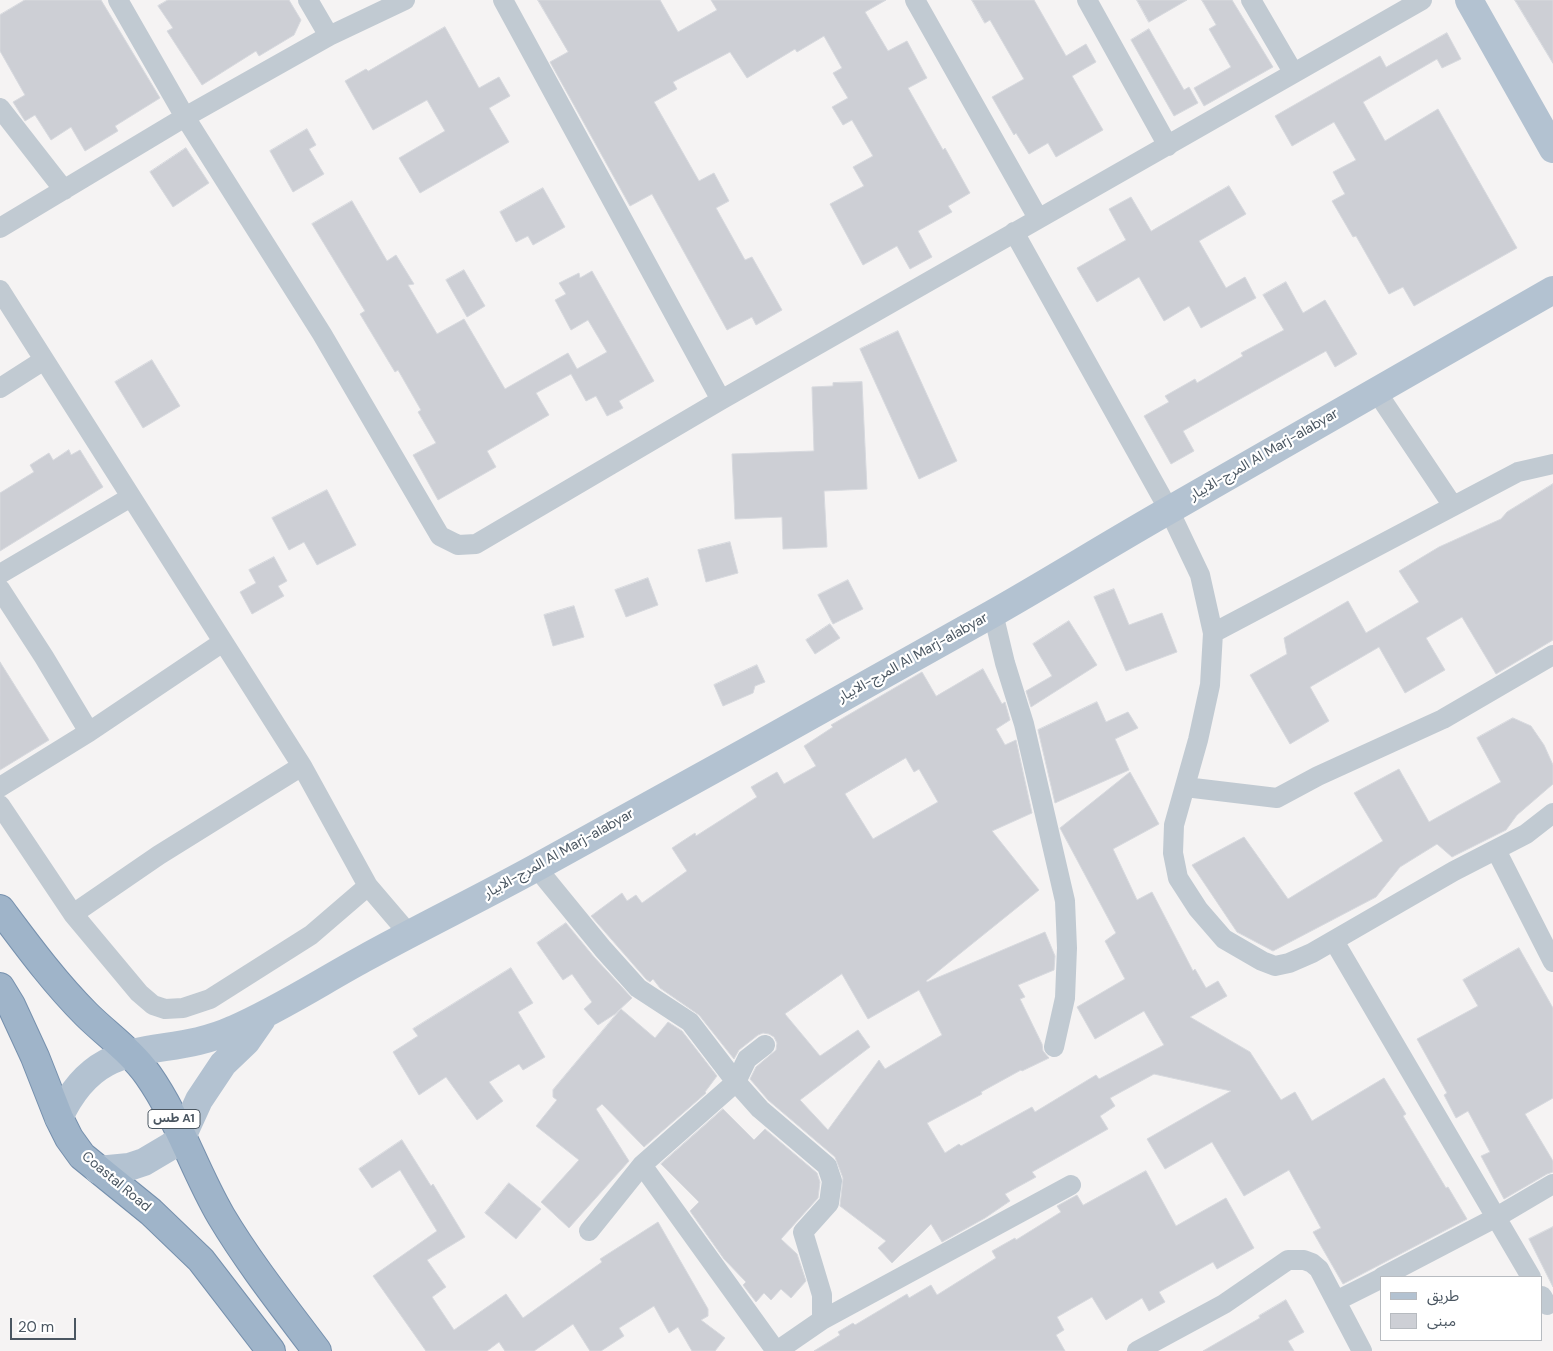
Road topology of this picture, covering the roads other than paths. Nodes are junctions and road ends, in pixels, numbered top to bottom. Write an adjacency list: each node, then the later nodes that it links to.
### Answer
1 (118, 0): 13 (street)
2 (308, 0): 10 (street)
3 (405, 0): 10 (street)
4 (502, 0): 25 (street)
5 (915, 0): 17 (street)
6 (1087, 0): 14 (street)
7 (1251, 0): 11 (street)
8 (1422, 0): 11 (street)
9 (1469, 0): 15 (main road)
10 (329, 36): 13 (street)
11 (1293, 72): 14 (street)
12 (0, 108): 16 (street)
13 (185, 117): 16 (street); 25 (street)
14 (1168, 146): 17 (street)
15 (1553, 149)
16 (64, 190): 18 (street)
17 (1038, 218): 19 (street)
18 (0, 228)
19 (1014, 232): 25 (street); 29 (street)
20 (0, 290): 22 (street)
21 (1553, 290): 24 (main road, المرج-الابيار Al Marj-alabyar)
22 (44, 360): 23 (street); 27 (street)
23 (0, 388)
24 (1376, 391): 28 (street); 29 (main road, المرج-الابيار Al Marj-alabyar)
25 (721, 400)
26 (1553, 464): 28 (street)
27 (131, 497): 30 (street); 34 (street)
28 (1453, 506): 33 (street)
29 (1169, 510): 32 (main road, المرج-الابيار Al Marj-alabyar); 33 (street)
30 (0, 574)
31 (0, 589): 36 (street)
32 (993, 613): 43 (main road, المرج-الابيار Al Marj-alabyar); 53 (street)
33 (1213, 633): 39 (street)
34 (223, 642): 36 (street); 37 (street)
35 (1553, 655): 39 (street)
36 (89, 732): 38 (street)
37 (302, 766): 44 (street); 46 (street)
38 (0, 786)
39 (1185, 787): 48 (street)
40 (0, 805): 46 (street)
41 (1553, 813): 42 (street)
42 (1496, 850): 48 (street); 49 (street)
43 (536, 867): 47 (main road, المرج-الابيار Al Marj-alabyar); 55 (street)
44 (368, 886): 46 (street); 47 (street)
45 (0, 909): 54 (highway, طس A1)
46 (72, 914)
47 (409, 934): 51 (main road, المرج-الابيار Al Marj-alabyar)
48 (1334, 941): 62 (street)
49 (1553, 962)
50 (0, 988): 56 (highway, Coastal Road)
51 (266, 1013): 54 (main road, المرج-الابيار Al Marj-alabyar); 57 (main road, المرج-الابيار Al Marj-alabyar)
52 (765, 1045): 55 (street)
53 (1054, 1047)
54 (129, 1053): 56 (main road, المرج-الابيار Al Marj-alabyar); 57 (highway, طس A1)
55 (736, 1082): 58 (street); 68 (street)
56 (59, 1118): 59 (highway, Coastal Road)
57 (182, 1135): 59 (main road, المرج-الابيار Al Marj-alabyar); 70 (highway, طس A1)
58 (642, 1165): 63 (street); 71 (street)
59 (98, 1170): 69 (highway, Coastal Road)
60 (1071, 1184): 68 (street)
61 (1553, 1184): 62 (street)
62 (1495, 1218): 64 (street); 65 (street)
63 (589, 1231)
64 (1384, 1276)
65 (1530, 1276)
66 (1380, 1278): 67 (street)
67 (1336, 1302): 72 (street); 73 (street)
68 (822, 1320): 71 (street)
69 (271, 1351)
70 (317, 1351)
71 (777, 1351)
72 (1137, 1351)
73 (1362, 1351)

